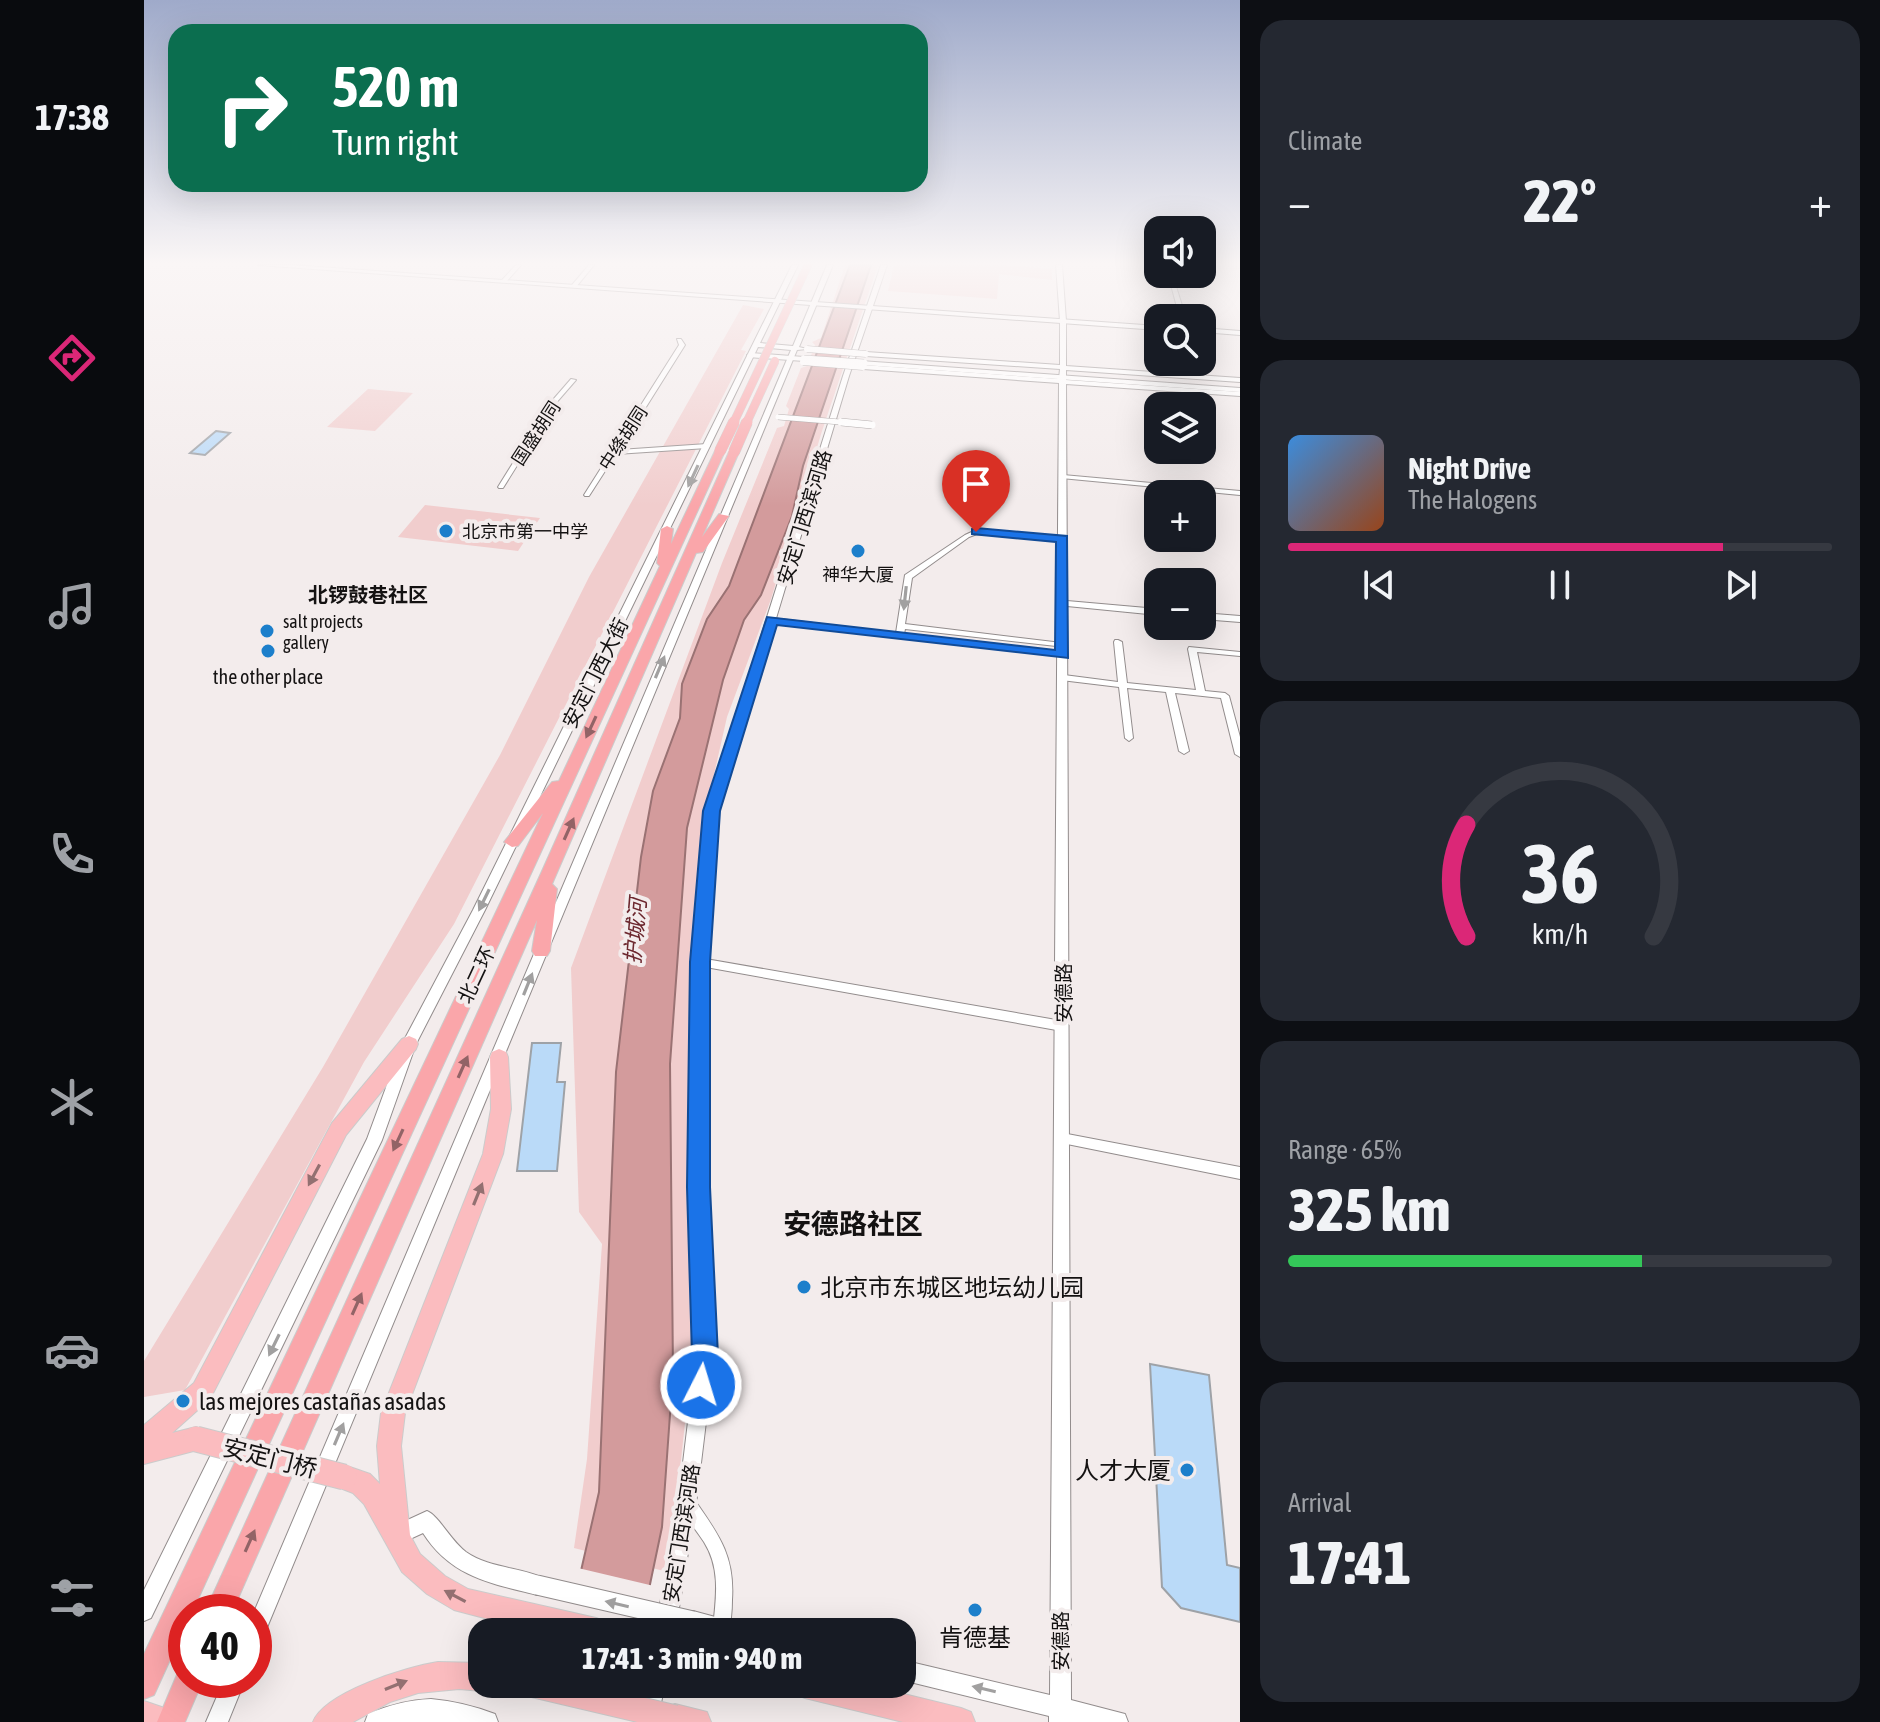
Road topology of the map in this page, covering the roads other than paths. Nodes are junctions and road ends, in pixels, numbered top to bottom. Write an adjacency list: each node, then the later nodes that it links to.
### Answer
1 (682, 345): 16 (street, 中绦胡同)
2 (755, 345): 8 (street, 安定门西大街)
3 (770, 345): 24 (highway, 北二环, bridge)
4 (780, 345): 24 (highway, 北二环, bridge)
5 (798, 345): 9 (street)
6 (855, 345): 29 (street, 安定门西滨河路)
7 (1063, 345): 10 (street, 安德路)
8 (752, 352): 9 (main road); 9 (street); 15 (street, 安定门西大街)
9 (794, 356): 10 (main road, bridge); 13 (street)
10 (1063, 374): 12 (main road); 17 (street, 安德路)
11 (573, 380): 18 (street, 国盛胡同)
12 (1240, 387)
13 (767, 416): 14 (street, bridge); 21 (street)
14 (872, 425)
15 (707, 446): 16 (street); 22 (street, 安定门西大街, one-way to 22)
16 (613, 452): 20 (street, 中绦胡同)
17 (1063, 477): 19 (street); 23 (street, 安德路)
18 (501, 487)
19 (1240, 493)
20 (587, 495)
21 (723, 516): 24 (highway); 44 (street, one-way to 21)
22 (667, 529): 24 (highway); 42 (street, 安定门西大街)
23 (1062, 539): 25 (street, 安德路); 30 (street, one-way to 30)
24 (669, 581): 41 (highway, 北二环, one-way to 41); 43 (highway, 北二环, one-way to 24)
25 (1063, 603): 26 (street); 32 (street, 安德路)
26 (1144, 611)
27 (1216, 617): 28 (street)
28 (1240, 619)
29 (772, 620): 30 (street); 45 (street, 安定门西滨河路)
30 (901, 630): 32 (street)
31 (1118, 642): 35 (street)
32 (1062, 650): 34 (street, 安德路)
33 (1240, 654): 37 (street)
34 (1064, 678): 35 (street); 46 (street, 安德路)
35 (1122, 685): 36 (street); 38 (street)
36 (1170, 690): 37 (street); 39 (street)
37 (1201, 693): 40 (street)
38 (1129, 738)
39 (1184, 751)
40 (1240, 754)
41 (575, 762): 42 (highway); 64 (highway, 北二环, one-way to 64)
42 (512, 842): 47 (street, 安定门西大街, one-way to 47)
43 (551, 869): 44 (highway); 55 (highway, 北二环, one-way to 43)
44 (541, 951): 48 (street, one-way to 44)
45 (700, 962): 46 (street); 53 (street, 安定门西滨河路)
46 (1062, 1026): 49 (street, 安德路)
47 (409, 1044): 51 (main road, one-way to 51); 57 (street, 安定门西大街, one-way to 57)
48 (499, 1057): 54 (main road, one-way to 48); 56 (street, one-way to 48)
49 (1062, 1138): 50 (street); 70 (street, 安德路)
50 (1240, 1173)
51 (144, 1441)
52 (144, 1452): 54 (main road, 安定门桥, bridge)
53 (687, 1504): 59 (street, 安定门西滨河路); 61 (street)
54 (397, 1535): 58 (main road, one-way to 54); 60 (street, one-way to 54, bridge)
55 (226, 1594)
56 (271, 1594)
57 (144, 1611)
58 (542, 1618)
59 (667, 1618)
60 (680, 1618)
61 (729, 1618)
62 (916, 1674): 70 (street, one-way to 62)
63 (468, 1675): 75 (main road, one-way to 63)
64 (144, 1685)
65 (180, 1698): 73 (highway)
66 (227, 1698): 74 (street)
67 (585, 1698): 72 (main road, bridge)
68 (662, 1698): 72 (street)
69 (862, 1698): 78 (main road)
70 (1060, 1714): 79 (street)
71 (144, 1715): 73 (main road)
72 (673, 1721)
73 (168, 1722)
74 (217, 1722)
75 (327, 1722)
76 (376, 1722): 77 (street)
77 (487, 1722)
78 (961, 1722)
79 (1117, 1722)

